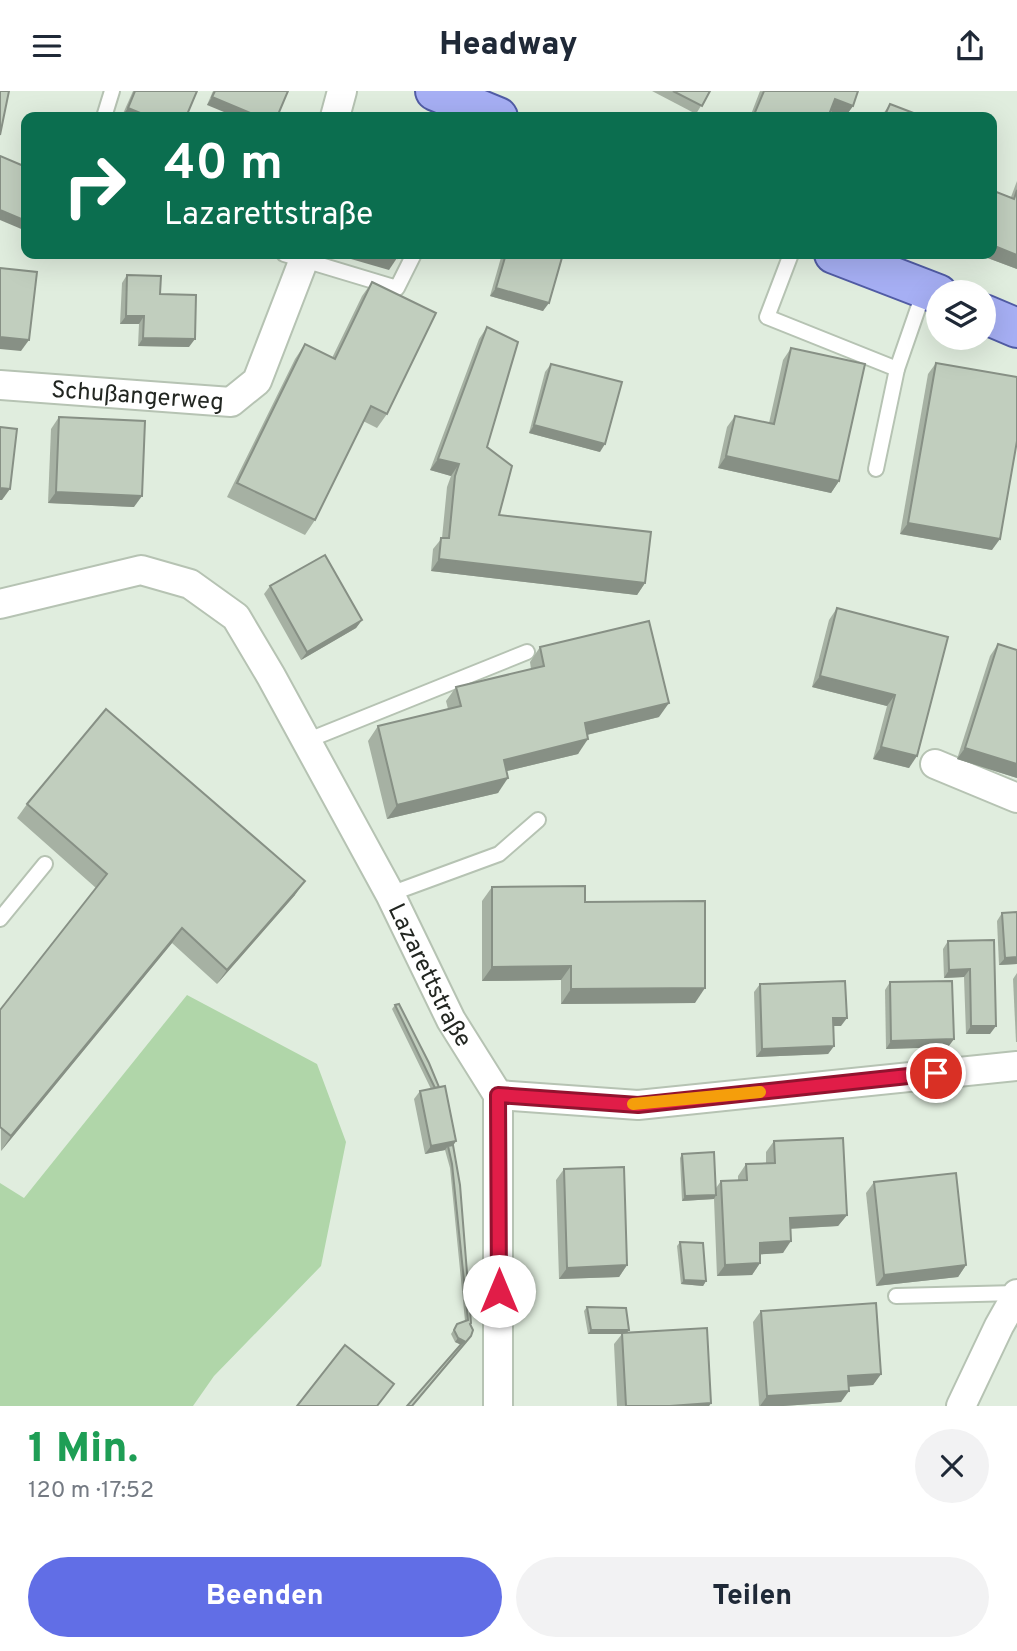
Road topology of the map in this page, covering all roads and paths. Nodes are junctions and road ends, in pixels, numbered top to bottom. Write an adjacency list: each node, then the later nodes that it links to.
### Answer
1 (112, 91): 4 (lane)
2 (342, 91): 5 (street)
3 (435, 91): 6 (main road)
4 (106, 112)
5 (336, 112)
6 (486, 112)
7 (297, 259): 17 (street, Schußangerweg)
8 (307, 259): 9 (lane)
9 (412, 259)
10 (789, 259): 16 (lane)
11 (847, 259): 12 (main road)
12 (926, 290)
13 (926, 305): 16 (lane)
14 (996, 319): 15 (main road)
15 (1017, 328)
16 (897, 369): 18 (lane)
17 (0, 385)
18 (876, 468)
19 (0, 604): 21 (street, Lazarettstraße)
20 (527, 652): 21 (lane)
21 (306, 741): 26 (street, Lazarettstraße)
22 (935, 764): 23 (street)
23 (1017, 797)
24 (538, 820): 26 (lane)
25 (46, 864): 27 (lane)
26 (390, 894): 29 (street, Lazarettstraße)
27 (0, 919)
28 (1017, 1066): 29 (street)
29 (498, 1095): 32 (street)
30 (1017, 1294): 31 (lane); 33 (street)
31 (896, 1296)
32 (498, 1406)
33 (961, 1406)

